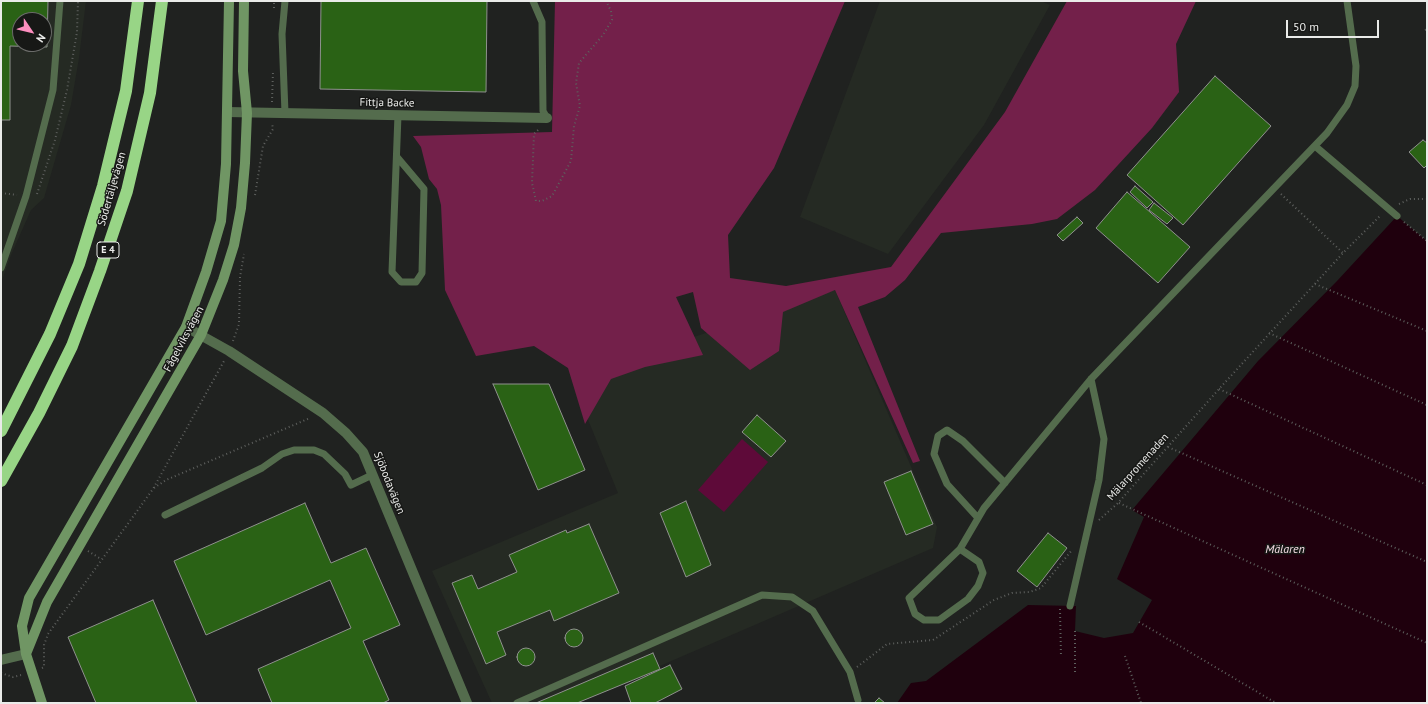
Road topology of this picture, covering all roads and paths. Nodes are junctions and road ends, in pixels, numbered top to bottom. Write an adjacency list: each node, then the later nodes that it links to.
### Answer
1 (60, 1): 25 (lane)
2 (78, 1): 19 (path)
3 (138, 1): 35 (highway, Södertäljevägen / E 4)
4 (162, 1): 38 (highway, Södertäljevägen / E 4)
5 (229, 1): 11 (main road, Fågelviksvägen)
6 (244, 1): 13 (main road, Fågelviksvägen)
7 (285, 1): 12 (lane)
8 (533, 1): 15 (lane)
9 (606, 1): 15 (path)
10 (1347, 1): 16 (lane)
11 (227, 112): 13 (street, Fittja Backe); 27 (main road, Fågelviksvägen)
12 (285, 112): 13 (street, Fittja Backe); 14 (street, Fittja Backe)
13 (247, 113): 30 (main road, Fågelviksvägen)
14 (398, 115): 15 (street, Fittja Backe); 17 (lane)
15 (547, 118)
16 (1315, 146): 18 (lane); 21 (lane)
17 (397, 157): 17 (lane)
18 (1274, 188): 24 (path); 31 (lane)
19 (39, 192)
20 (1427, 199): 21 (path, Mälarpromenaden)
21 (1388, 209): 22 (lane); 24 (path, Mälarpromenaden)
22 (1397, 216): 23 (path)
23 (1427, 241)
24 (1343, 253): 26 (path, Mälarpromenaden)
25 (1, 268)
26 (1315, 284): 28 (path); 29 (path, Mälarpromenaden)
27 (186, 327): 30 (street, Sjöbodavägen); 56 (main road, Fågelviksvägen)
28 (1427, 331)
29 (1269, 333): 32 (path, Mälarpromenaden); 33 (path)
30 (201, 336): 34 (street, Sjöbodavägen); 56 (main road, Fågelviksvägen)
31 (1091, 379): 39 (lane); 45 (lane)
32 (1219, 389): 36 (path, Mälarpromenaden); 40 (path)
33 (1427, 405)
34 (323, 413): 37 (street, Sjöbodavägen); 41 (path)
35 (1, 431)
36 (1168, 447): 42 (path, Mälarpromenaden); 50 (path)
37 (372, 475): 43 (lane); 66 (street, Sjöbodavägen)
38 (1, 481)
39 (1005, 483): 44 (lane); 44 (lane)
40 (1427, 485)
41 (153, 489)
42 (1118, 503): 45 (path, Mälarpromenaden); 55 (path)
43 (165, 515)
44 (978, 518): 46 (lane)
45 (1087, 532): 52 (lane)
46 (960, 549): 46 (lane)
47 (1073, 549): 60 (path)
48 (86, 555): 49 (path)
49 (101, 559)
50 (1427, 562)
51 (1060, 605): 58 (path)
52 (1070, 606)
53 (1139, 622): 69 (path)
54 (1074, 631): 63 (path)
55 (1427, 643)
56 (26, 654): 59 (street); 62 (main road, Fågelviksvägen)
57 (1125, 656): 68 (path)
58 (1061, 657)
59 (1, 660)
60 (850, 672): 64 (lane); 67 (lane)
61 (1, 673): 62 (path)
62 (31, 673): 65 (main road, Fågelviksvägen)
63 (1075, 675)
64 (858, 700)
65 (42, 703)
66 (466, 703)
67 (517, 703)
68 (1141, 703)
69 (1276, 703)

